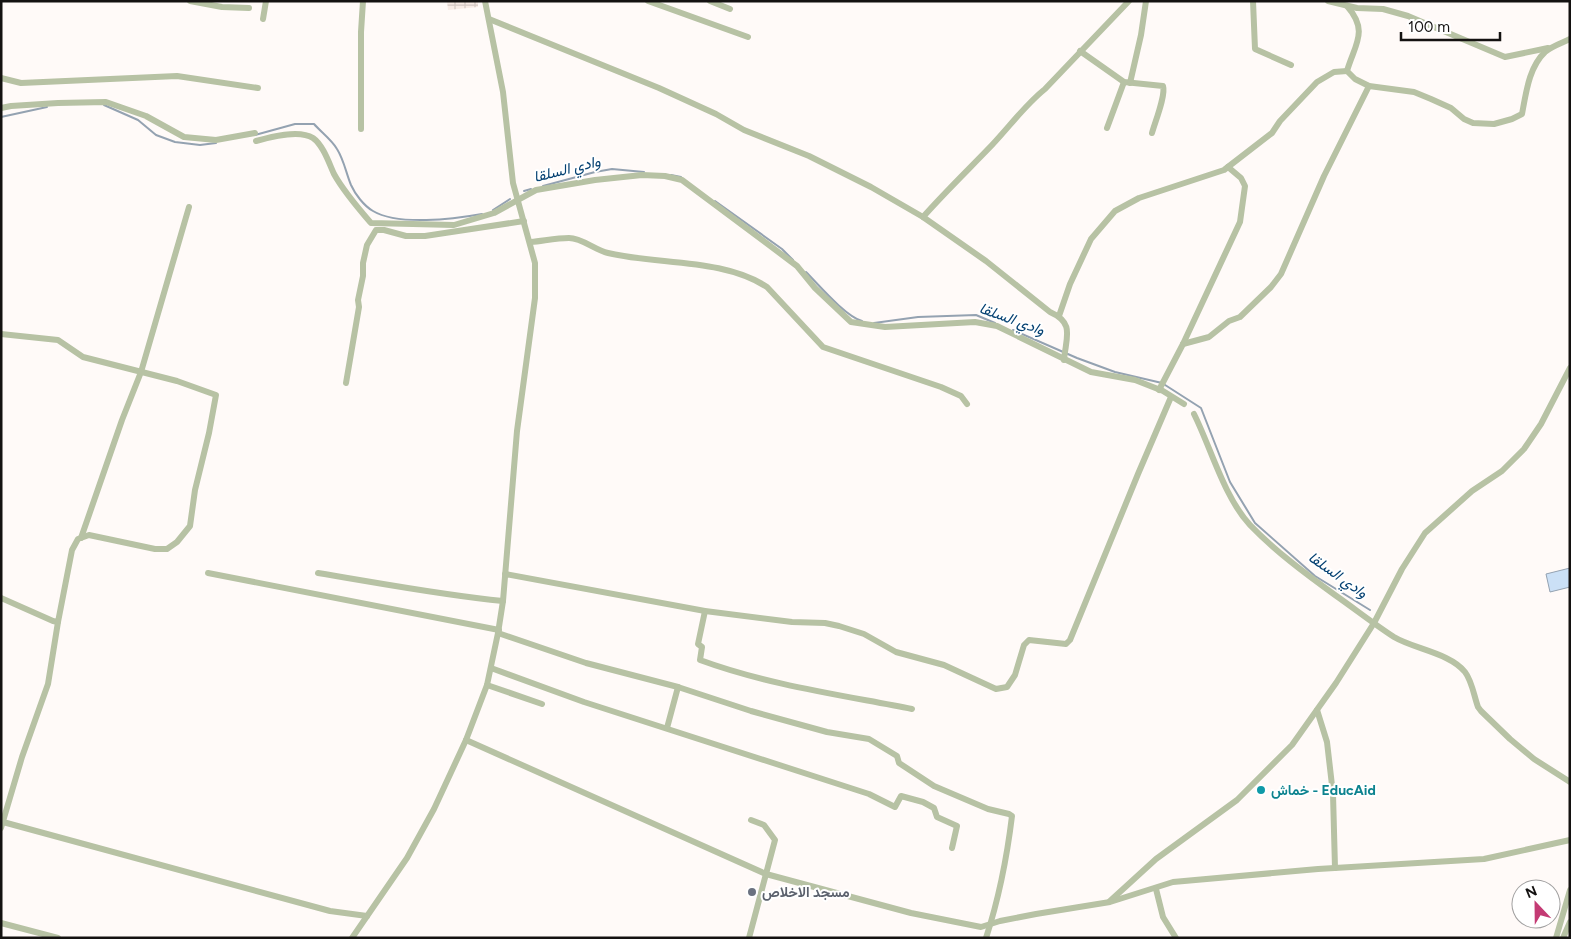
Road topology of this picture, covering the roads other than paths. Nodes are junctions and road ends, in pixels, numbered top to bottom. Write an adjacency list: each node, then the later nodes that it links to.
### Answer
1 (190, 1): 12 (street)
2 (266, 1): 15 (street)
3 (363, 1): 28 (street)
4 (485, 1): 14 (street)
5 (648, 1): 16 (street)
6 (710, 1): 13 (street)
7 (1128, 1): 19 (street)
8 (1146, 1): 23 (street)
9 (1253, 1): 20 (street)
10 (1332, 2): 11 (street)
11 (1347, 6): 18 (street); 21 (street)
12 (249, 8)
13 (730, 9)
14 (489, 19): 33 (street); 35 (street)
15 (263, 20)
16 (748, 37)
17 (1570, 39): 18 (street)
18 (1556, 45): 24 (street)
19 (1080, 51): 23 (street); 35 (street)
20 (1291, 65)
21 (1347, 71): 24 (street); 32 (street)
22 (1, 78): 25 (street)
23 (1127, 82): 27 (street); 30 (street)
24 (1369, 86): 40 (street)
25 (258, 88)
26 (1, 108): 29 (street)
27 (1108, 128)
28 (361, 129)
29 (255, 133)
30 (1152, 133)
31 (256, 141): 33 (street)
32 (1228, 167): 38 (street); 40 (street)
33 (518, 199): 36 (street); 41 (street)
34 (189, 207): 43 (street)
35 (924, 218): 38 (street)
36 (524, 221): 37 (street); 44 (street)
37 (531, 242): 47 (street); 53 (street)
38 (1059, 316): 41 (street)
39 (1, 334): 43 (street)
40 (1183, 344): 45 (street)
41 (1064, 360): 45 (street)
42 (1570, 368): 58 (street)
43 (141, 372): 50 (street); 50 (street)
44 (346, 384)
45 (1159, 390): 46 (street)
46 (1171, 397): 48 (street); 56 (street)
47 (967, 404)
48 (1184, 404)
49 (1194, 414): 58 (street)
50 (81, 538): 57 (street)
51 (208, 573): 59 (street)
52 (318, 573): 55 (street)
53 (505, 574): 55 (street); 56 (street)
54 (1, 598): 57 (street)
55 (503, 602): 59 (street)
56 (705, 610): 64 (street)
57 (58, 622): 70 (street)
58 (1374, 624): 65 (street); 68 (street)
59 (499, 632): 60 (street); 62 (street)
60 (491, 668): 61 (street); 66 (street)
61 (487, 685): 63 (street); 67 (street)
62 (678, 686): 66 (street); 81 (street)
63 (542, 704)
64 (912, 709)
65 (1317, 710): 73 (street); 77 (street)
66 (667, 728): 72 (street)
67 (466, 740): 74 (street); 78 (street)
68 (1570, 782)
69 (751, 820): 74 (street)
70 (2, 825): 78 (street)
71 (1570, 840): 73 (street)
72 (952, 848)
73 (1335, 868): 75 (street)
74 (766, 874): 81 (street); 85 (street)
75 (1156, 889): 77 (street); 87 (street)
76 (1570, 890): 88 (street)
77 (1110, 902): 81 (street)
78 (367, 916): 84 (street)
79 (1570, 922): 89 (street)
80 (1, 923): 82 (street)
81 (990, 925): 86 (street)
82 (48, 937): 83 (street)
83 (58, 938)
84 (352, 938)
85 (749, 938)
86 (986, 938)
87 (1176, 938)
88 (1556, 938)
89 (1563, 938)

